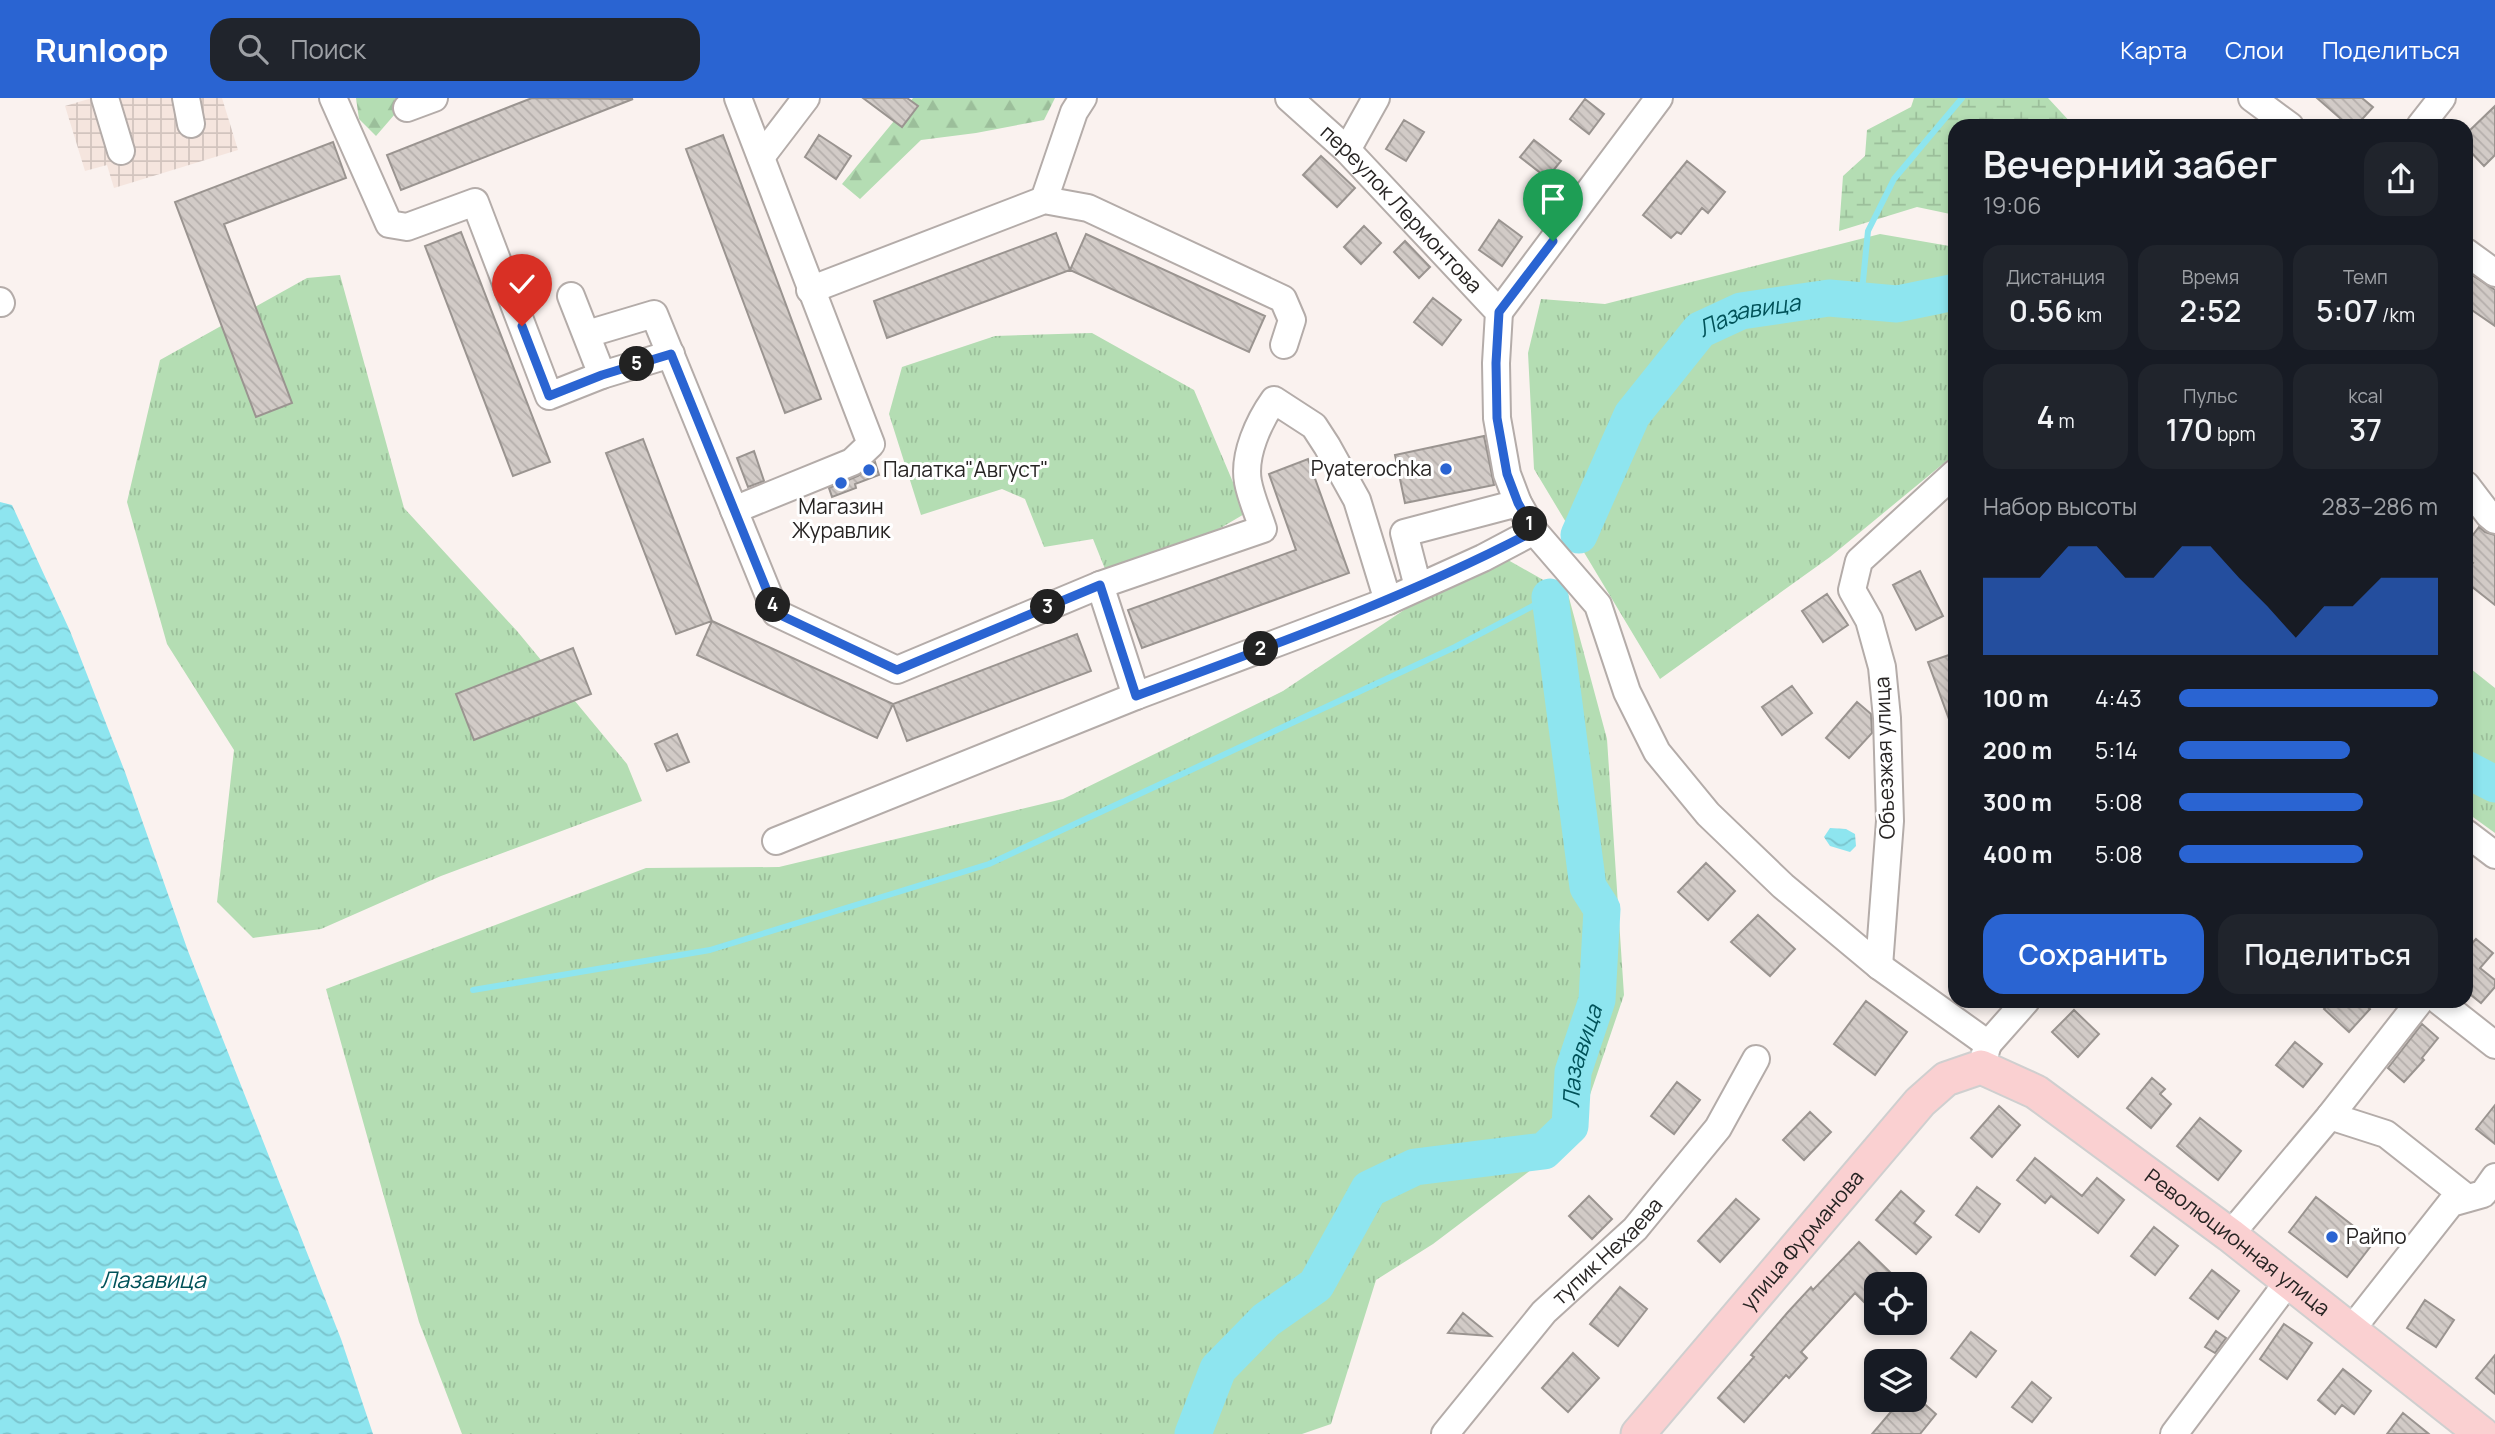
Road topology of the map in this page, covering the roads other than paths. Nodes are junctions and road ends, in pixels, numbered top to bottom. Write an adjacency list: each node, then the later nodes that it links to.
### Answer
1 (105, 98): 18 (street)
2 (186, 98): 16 (street)
3 (333, 98): 29 (street)
4 (434, 98): 13 (street)
5 (738, 98): 19 (street)
6 (806, 98): 19 (street)
7 (1083, 98): 20 (street)
8 (1289, 98): 17 (street, переулок Лермонтова)
9 (1376, 98): 17 (street)
10 (1660, 98): 25 (street)
11 (2252, 98): 14 (street)
12 (2442, 98): 15 (street)
13 (407, 108)
14 (2280, 119)
15 (2426, 119)
16 (191, 124)
17 (1347, 150): 25 (street, переулок Лермонтова)
18 (121, 151)
19 (761, 157): 23 (street)
20 (1044, 200): 23 (street); 27 (street)
21 (2473, 257): 22 (street)
22 (2495, 273)
23 (810, 290): 33 (street)
24 (571, 296): 26 (street)
25 (1499, 312): 32 (street, переулок Лермонтова)
26 (587, 334): 28 (street); 29 (street)
27 (1284, 345)
28 (671, 354): 29 (street); 33 (street)
29 (602, 375)
30 (1948, 479): 43 (street, Объезжая улица)
31 (2473, 493): 34 (street)
32 (1518, 503): 35 (street, переулок Лермонтова); 37 (street)
33 (734, 510): 36 (street)
34 (2493, 514)
35 (1534, 531): 37 (street); 43 (street, переулок Лермонтова)
36 (1100, 585): 38 (street); 39 (street)
37 (1418, 587): 38 (street)
38 (1388, 601): 39 (street)
39 (1136, 696): 41 (street)
40 (2473, 838): 42 (street)
41 (776, 841)
42 (2495, 855)
43 (1879, 966): 48 (street, переулок Лермонтова)
44 (2021, 1008): 48 (street, улица Фурманова)
45 (2415, 1008): 50 (street)
46 (2449, 1008): 47 (street)
47 (2495, 1045)
48 (1984, 1055): 53 (main road, Революционная улица); 57 (main road, улица Фурманова)
49 (1756, 1059): 56 (street, тупик Нехаева)
50 (2330, 1116): 52 (street); 53 (street)
51 (2495, 1177): 52 (street)
52 (2466, 1198): 55 (street)
53 (2230, 1235): 54 (main road, Революционная улица)
54 (2288, 1282): 55 (main road, Революционная улица); 58 (street)
55 (2351, 1330): 59 (main road, Революционная улица)
56 (1445, 1434)
57 (1638, 1434)
58 (2174, 1434)
59 (2482, 1434)

